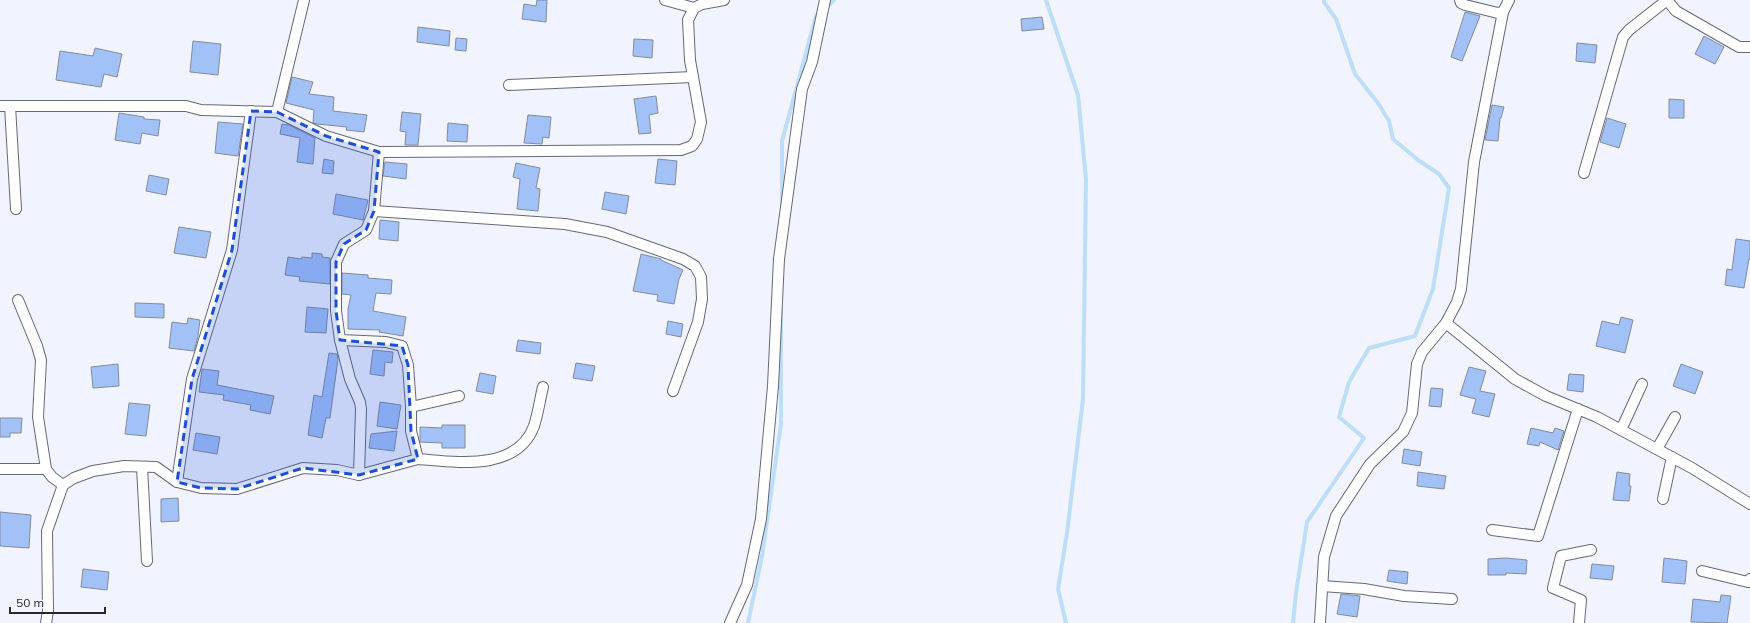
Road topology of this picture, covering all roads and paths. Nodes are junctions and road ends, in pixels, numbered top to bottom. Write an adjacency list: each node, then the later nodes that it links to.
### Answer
1 (304, 0): 16 (street)
2 (665, 0): 8 (street)
3 (724, 0): 8 (street)
4 (825, 0): 51 (street)
5 (1460, 0): 9 (street)
6 (1509, 0): 9 (street)
7 (1667, 0): 10 (street); 18 (street)
8 (694, 8): 11 (street)
9 (1503, 12): 22 (street)
10 (1750, 47)
11 (693, 76): 12 (street); 17 (street)
12 (509, 85)
13 (0, 106): 14 (street)
14 (10, 106): 15 (street); 19 (street)
15 (251, 111): 16 (street); 39 (street)
16 (277, 112): 17 (street)
17 (379, 152): 20 (street)
18 (1584, 173)
19 (16, 209)
20 (374, 211): 23 (street); 26 (street)
21 (18, 300): 37 (street)
22 (1446, 323): 29 (street); 48 (street)
23 (340, 340): 28 (street); 38 (street)
24 (1642, 384): 31 (street)
25 (543, 386): 34 (street)
26 (673, 391)
27 (459, 396): 28 (street)
28 (411, 407): 34 (street)
29 (1578, 408): 31 (street); 43 (street)
30 (1675, 417): 32 (street)
31 (1622, 430): 32 (street)
32 (1657, 449): 33 (street)
33 (1672, 457): 41 (street); 42 (street)
34 (418, 459): 38 (street)
35 (142, 467): 39 (street); 40 (street); 45 (street)
36 (0, 469): 37 (street)
37 (46, 469): 40 (street)
38 (359, 475): 39 (street)
39 (177, 482)
40 (63, 485): 50 (street)
41 (1663, 499)
42 (1750, 504)
43 (1492, 530)
44 (1591, 550): 53 (street)
45 (147, 561)
46 (1702, 570): 47 (street)
47 (1750, 579)
48 (1322, 586): 49 (street); 52 (street)
49 (1452, 599)
50 (46, 623)
51 (730, 623)
52 (1320, 623)
53 (1579, 623)

